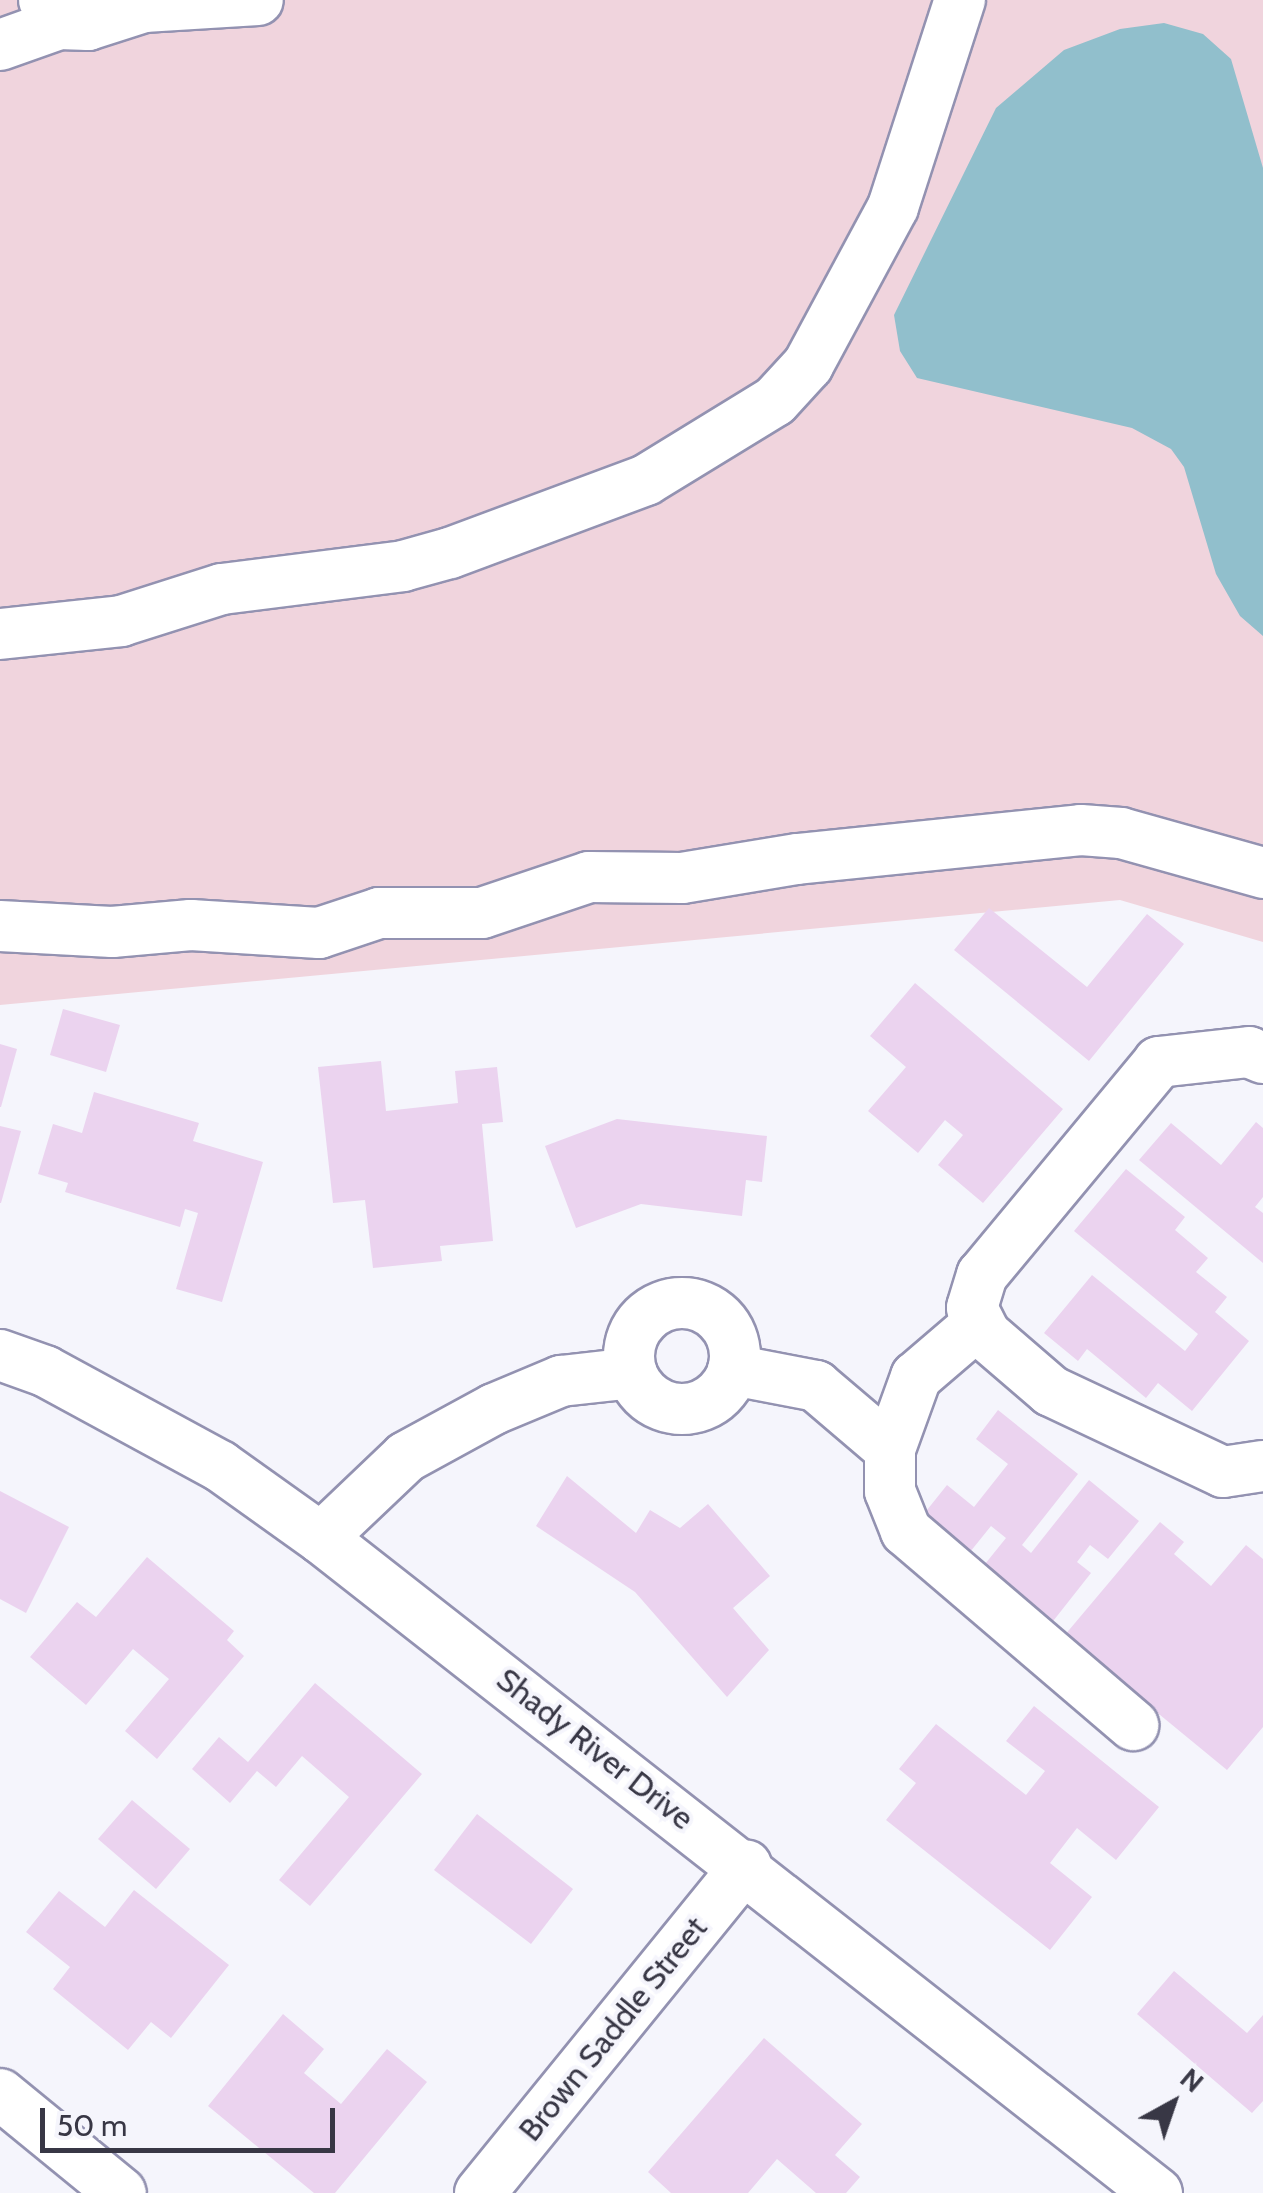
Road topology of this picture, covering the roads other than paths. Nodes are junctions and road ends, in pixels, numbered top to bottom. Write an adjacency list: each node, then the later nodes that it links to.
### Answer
1 (258, 0): 3 (street)
2 (960, 0): 5 (street)
3 (51, 12): 4 (street)
4 (0, 45)
5 (0, 634)
6 (1263, 872): 7 (street)
7 (0, 926)
8 (1263, 1058): 9 (street)
9 (979, 1322): 13 (street); 14 (street)
10 (0, 1354): 15 (street, Shady River Drive)
11 (733, 1370): 12 (street); 12 (street); 13 (street)
12 (632, 1374): 15 (street)
13 (890, 1448): 16 (street)
14 (1263, 1466)
15 (321, 1538): 17 (street, Shady River Drive)
16 (1134, 1726)
17 (746, 1866): 20 (street, Brown Saddle Street); 21 (street, Shady River Drive)
18 (0, 2094): 19 (street)
19 (122, 2193)
20 (480, 2193)
21 (1157, 2193)

